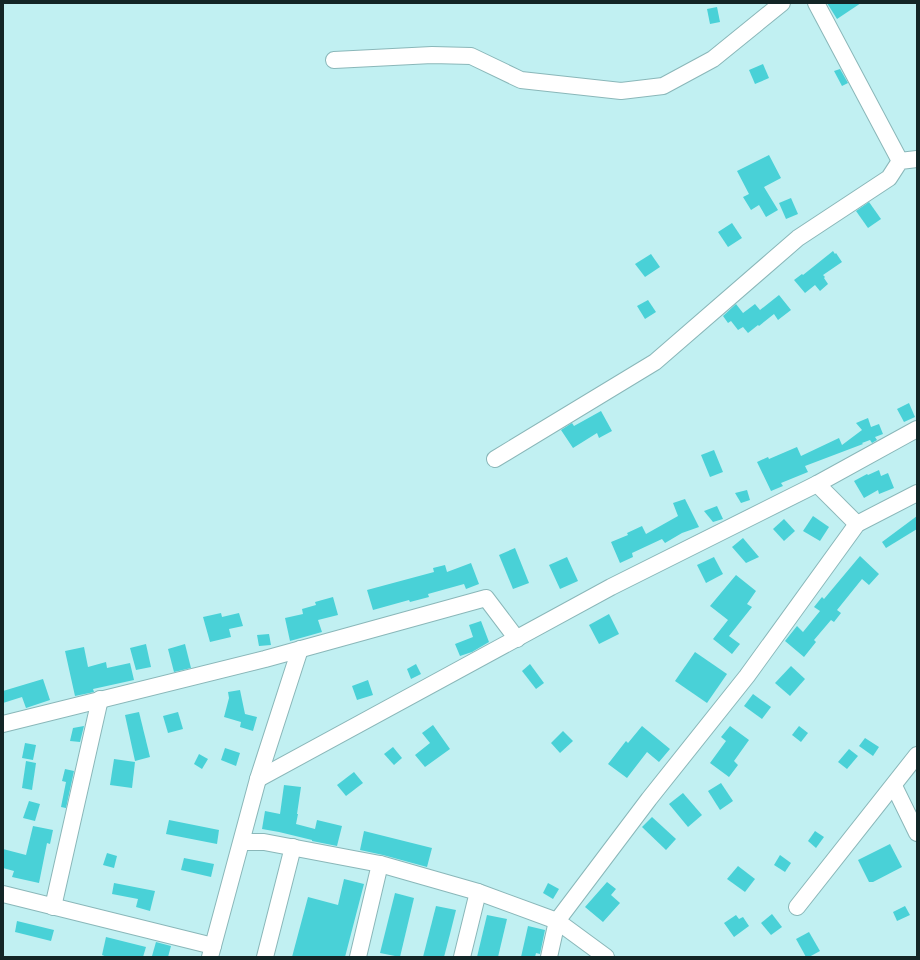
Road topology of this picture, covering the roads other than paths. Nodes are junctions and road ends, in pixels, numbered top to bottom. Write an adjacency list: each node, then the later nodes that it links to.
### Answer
1 (782, 3): 3 (street)
2 (816, 3): 5 (street)
3 (334, 60)
4 (917, 159): 5 (street)
5 (900, 161): 7 (street)
6 (917, 429): 8 (street)
7 (495, 459)
8 (817, 484): 10 (street); 11 (street)
9 (917, 493): 10 (street)
10 (857, 524): 26 (street)
11 (517, 638): 12 (street); 16 (street)
12 (300, 649): 13 (street); 16 (street)
13 (100, 699): 14 (street); 24 (street)
14 (3, 724)
15 (917, 755): 17 (street)
16 (258, 779): 19 (street)
17 (894, 786): 18 (street); 25 (street)
18 (917, 833)
19 (242, 842): 20 (street); 27 (street)
20 (293, 847): 21 (street); 28 (street)
21 (380, 864): 22 (street); 29 (street)
22 (478, 892): 26 (street); 30 (street)
23 (3, 894): 24 (street)
24 (53, 907): 27 (street)
25 (797, 907)
26 (557, 921): 31 (street); 32 (street)
27 (211, 951)
28 (265, 957)
29 (358, 957)
30 (462, 957)
31 (549, 957)
32 (606, 957)

